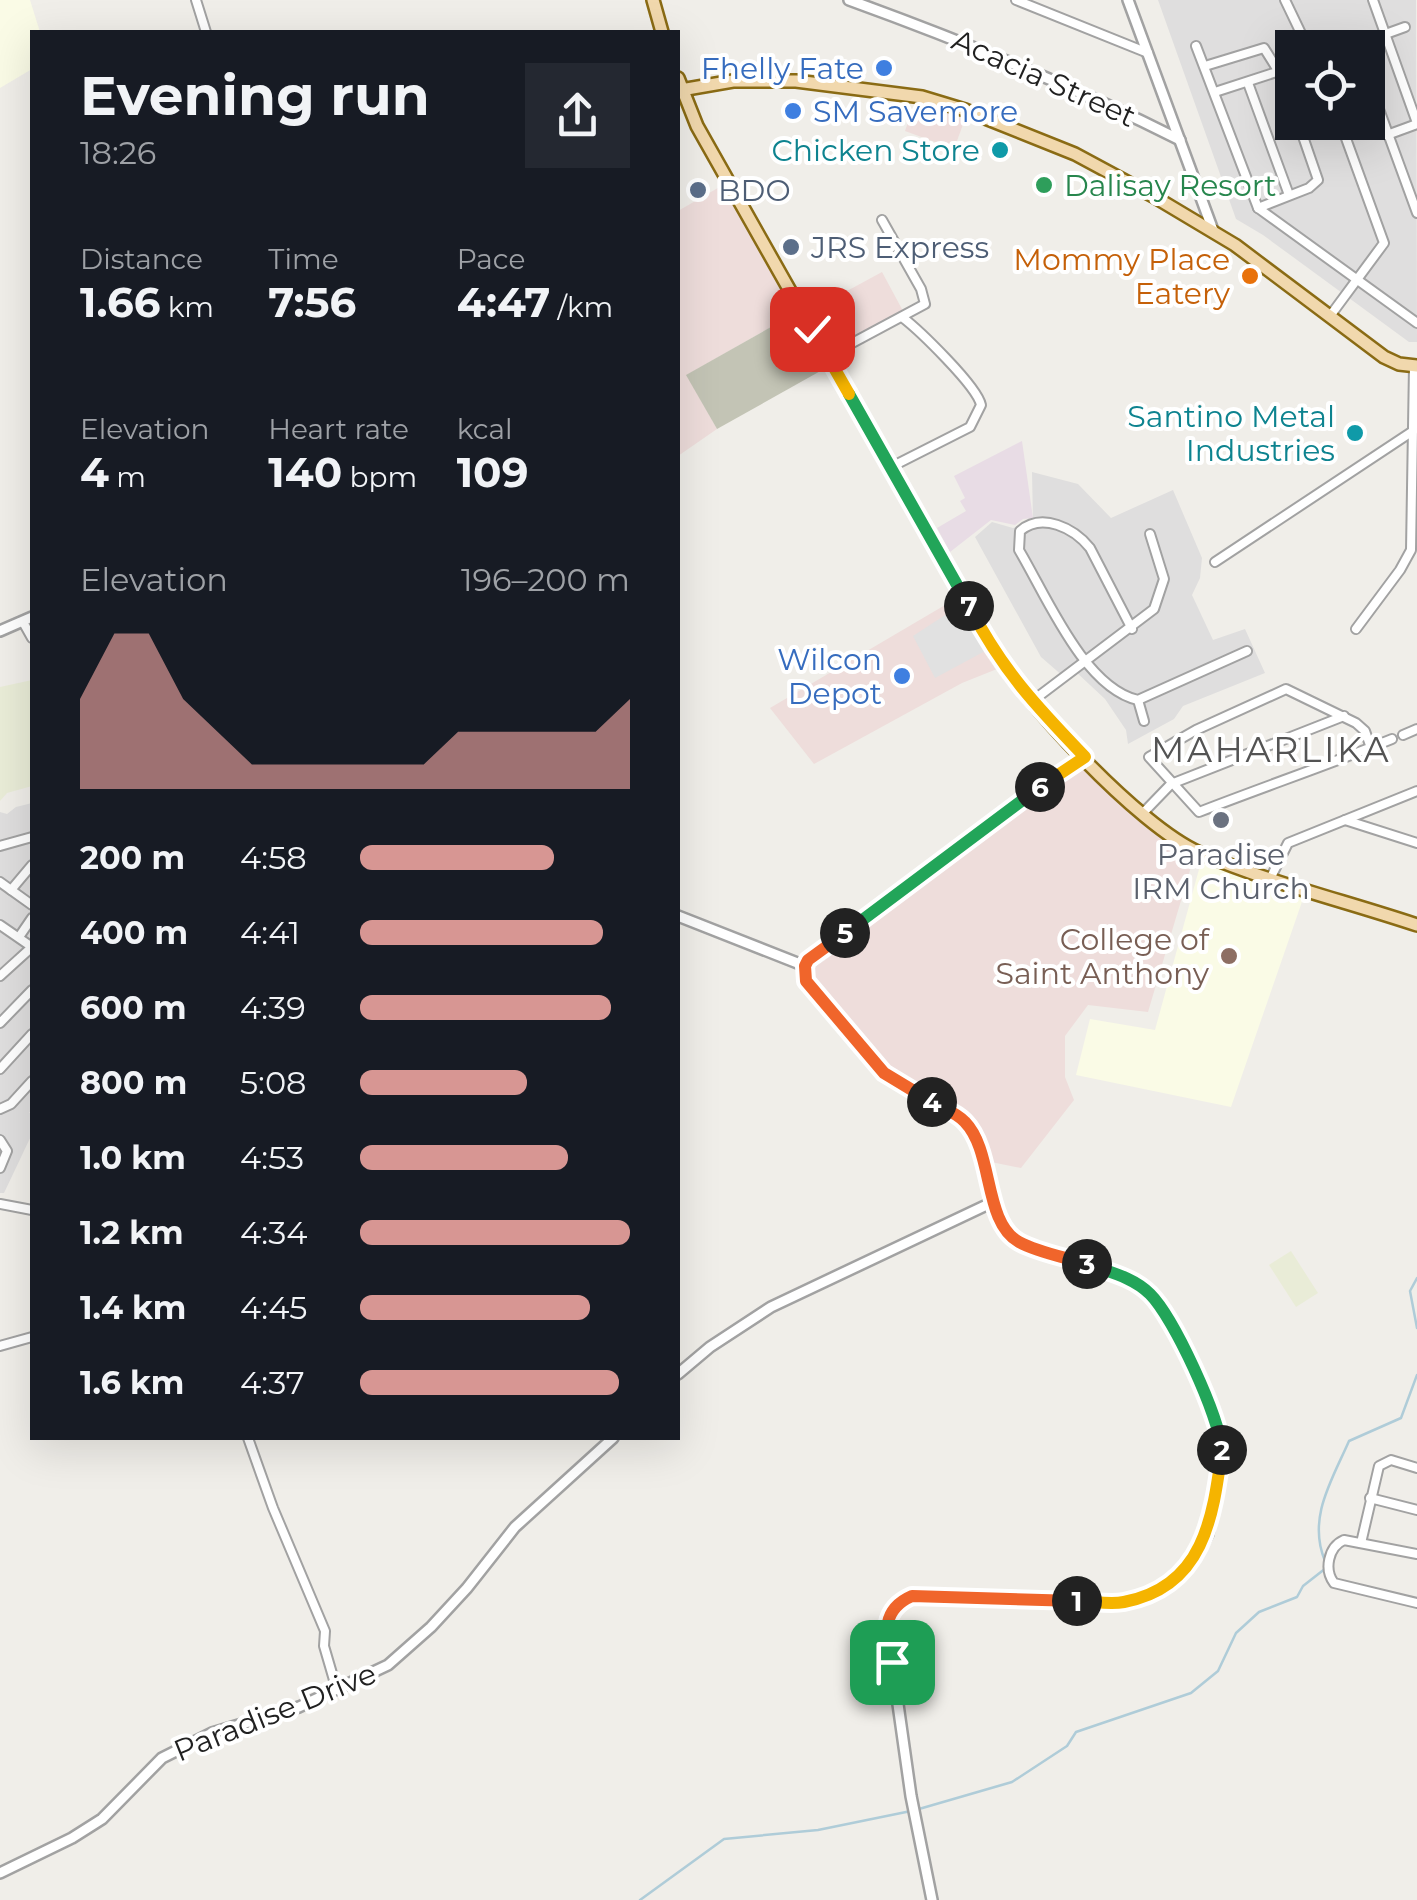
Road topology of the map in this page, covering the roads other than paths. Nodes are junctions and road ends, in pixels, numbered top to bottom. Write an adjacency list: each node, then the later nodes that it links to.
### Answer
1 (196, 0): 9 (street)
2 (653, 0): 10 (main road)
3 (849, 0): 25 (street, Acacia Street)
4 (1016, 0): 14 (street)
5 (1128, 0): 14 (street)
6 (1285, 0): 11 (street)
7 (1374, 0): 12 (street)
8 (1404, 28): 12 (street)
9 (205, 30)
10 (661, 30)
11 (1299, 30)
12 (1387, 34): 22 (street)
13 (1196, 46): 15 (street)
14 (1148, 53): 25 (street)
15 (1205, 66): 16 (street); 21 (street)
16 (1275, 66)
17 (1275, 73): 18 (street)
18 (1248, 83): 21 (street); 28 (street)
19 (680, 86): 32 (main road)
20 (680, 88): 37 (main road)
21 (1215, 92): 29 (street)
22 (1417, 123): 24 (street)
23 (1385, 129): 24 (street)
24 (1387, 135): 30 (street)
25 (1180, 140): 32 (street)
26 (1305, 140): 28 (street)
27 (1347, 140): 33 (street)
28 (1289, 196): 29 (street)
29 (1258, 208): 33 (street)
30 (1417, 213)
31 (882, 220): 35 (street)
32 (1214, 233): 34 (main road)
33 (1357, 282): 34 (street); 36 (street)
34 (1330, 316): 38 (main road)
35 (902, 317): 37 (street); 40 (street)
36 (1417, 323)
37 (828, 356): 40 (main road)
38 (1415, 366): 39 (street)
39 (1413, 431): 42 (street); 45 (street)
40 (891, 468): 50 (main road)
41 (1150, 534): 44 (street)
42 (1215, 562)
43 (28, 619): 46 (street)
44 (1132, 628): 48 (street); 48 (street)
45 (1356, 630)
46 (0, 632)
47 (1247, 651): 49 (street)
48 (1083, 660): 49 (street); 50 (street)
49 (1138, 700): 52 (street)
50 (1031, 702): 57 (main road)
51 (1344, 716): 56 (street); 58 (street); 58 (street)
52 (1144, 721)
53 (1417, 729): 54 (street)
54 (1403, 735)
55 (1392, 740): 56 (street)
56 (1372, 748): 58 (street)
57 (1085, 757): 60 (main road); 77 (street)
58 (1172, 784): 60 (street)
59 (1417, 791): 61 (street)
60 (1143, 813): 66 (main road)
61 (1345, 820): 63 (street); 66 (street)
62 (30, 838): 64 (street)
63 (1417, 843)
64 (0, 846)
65 (30, 867): 68 (street)
66 (1271, 878): 72 (main road)
67 (0, 882): 68 (street)
68 (11, 890): 69 (street)
69 (30, 904)
70 (680, 918): 77 (street)
71 (30, 921): 74 (street)
72 (1417, 925)
73 (1, 928): 74 (street)
74 (19, 937): 75 (street)
75 (30, 945)
76 (30, 949): 78 (street)
77 (805, 966): 87 (street)
78 (0, 976)
79 (30, 992): 80 (street)
80 (0, 1022)
81 (30, 1036): 82 (street)
82 (0, 1069)
83 (30, 1083): 84 (street)
84 (2, 1109)
85 (0, 1140): 86 (street)
86 (0, 1168)
87 (993, 1202): 92 (street); 103 (street)
88 (0, 1204): 89 (street)
89 (30, 1210)
90 (30, 1337): 91 (street)
91 (0, 1346)
92 (680, 1372)
93 (249, 1440): 101 (street)
94 (611, 1440): 101 (street, Paradise Drive)
95 (1417, 1468): 96 (street)
96 (1370, 1498): 97 (street); 98 (street)
97 (1417, 1510)
98 (1361, 1543): 99 (street); 100 (street)
99 (1417, 1554)
100 (1417, 1604)
101 (336, 1687): 102 (street, Paradise Drive)
102 (0, 1873)
103 (932, 1900)

